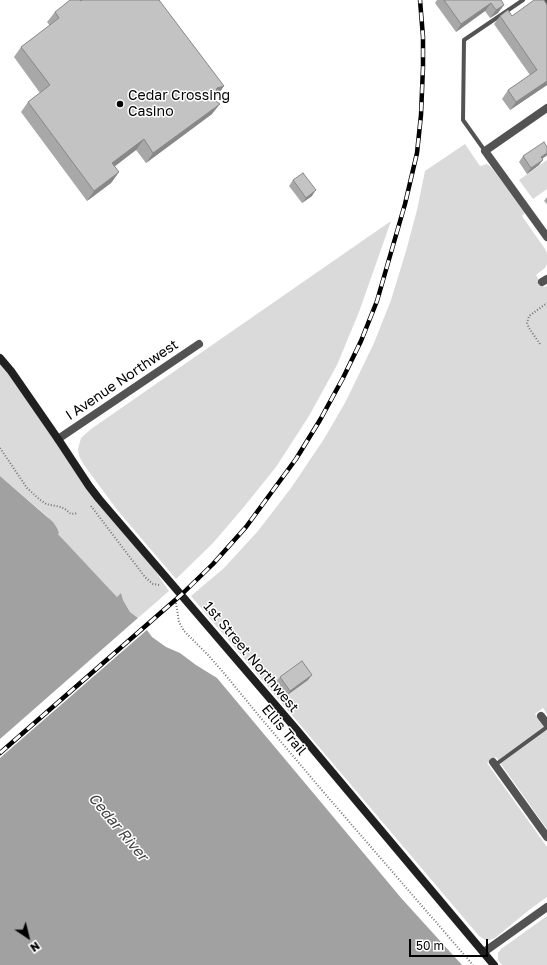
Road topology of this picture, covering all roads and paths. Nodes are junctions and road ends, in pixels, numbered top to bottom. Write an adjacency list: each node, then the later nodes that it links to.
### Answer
1 (523, 0): 3 (lane)
2 (547, 108): 3 (street)
3 (485, 151): 4 (street)
4 (547, 237)
5 (547, 303): 7 (path)
6 (199, 344): 9 (street, I Avenue Northwest)
7 (540, 344)
8 (0, 358): 9 (street, 1st Street Northwest)
9 (58, 439): 21 (street, 1st Street Northwest)
10 (0, 448): 12 (path)
11 (90, 506): 13 (path)
12 (78, 513)
13 (164, 588)
14 (174, 600): 22 (path, Ellis Trail)
15 (541, 716): 16 (street)
16 (547, 724)
17 (547, 727): 18 (lane)
18 (494, 763): 19 (street)
19 (547, 837)
20 (547, 907): 21 (street)
21 (484, 952): 23 (street, 1st Street Northwest)
22 (473, 965)
23 (494, 965)

